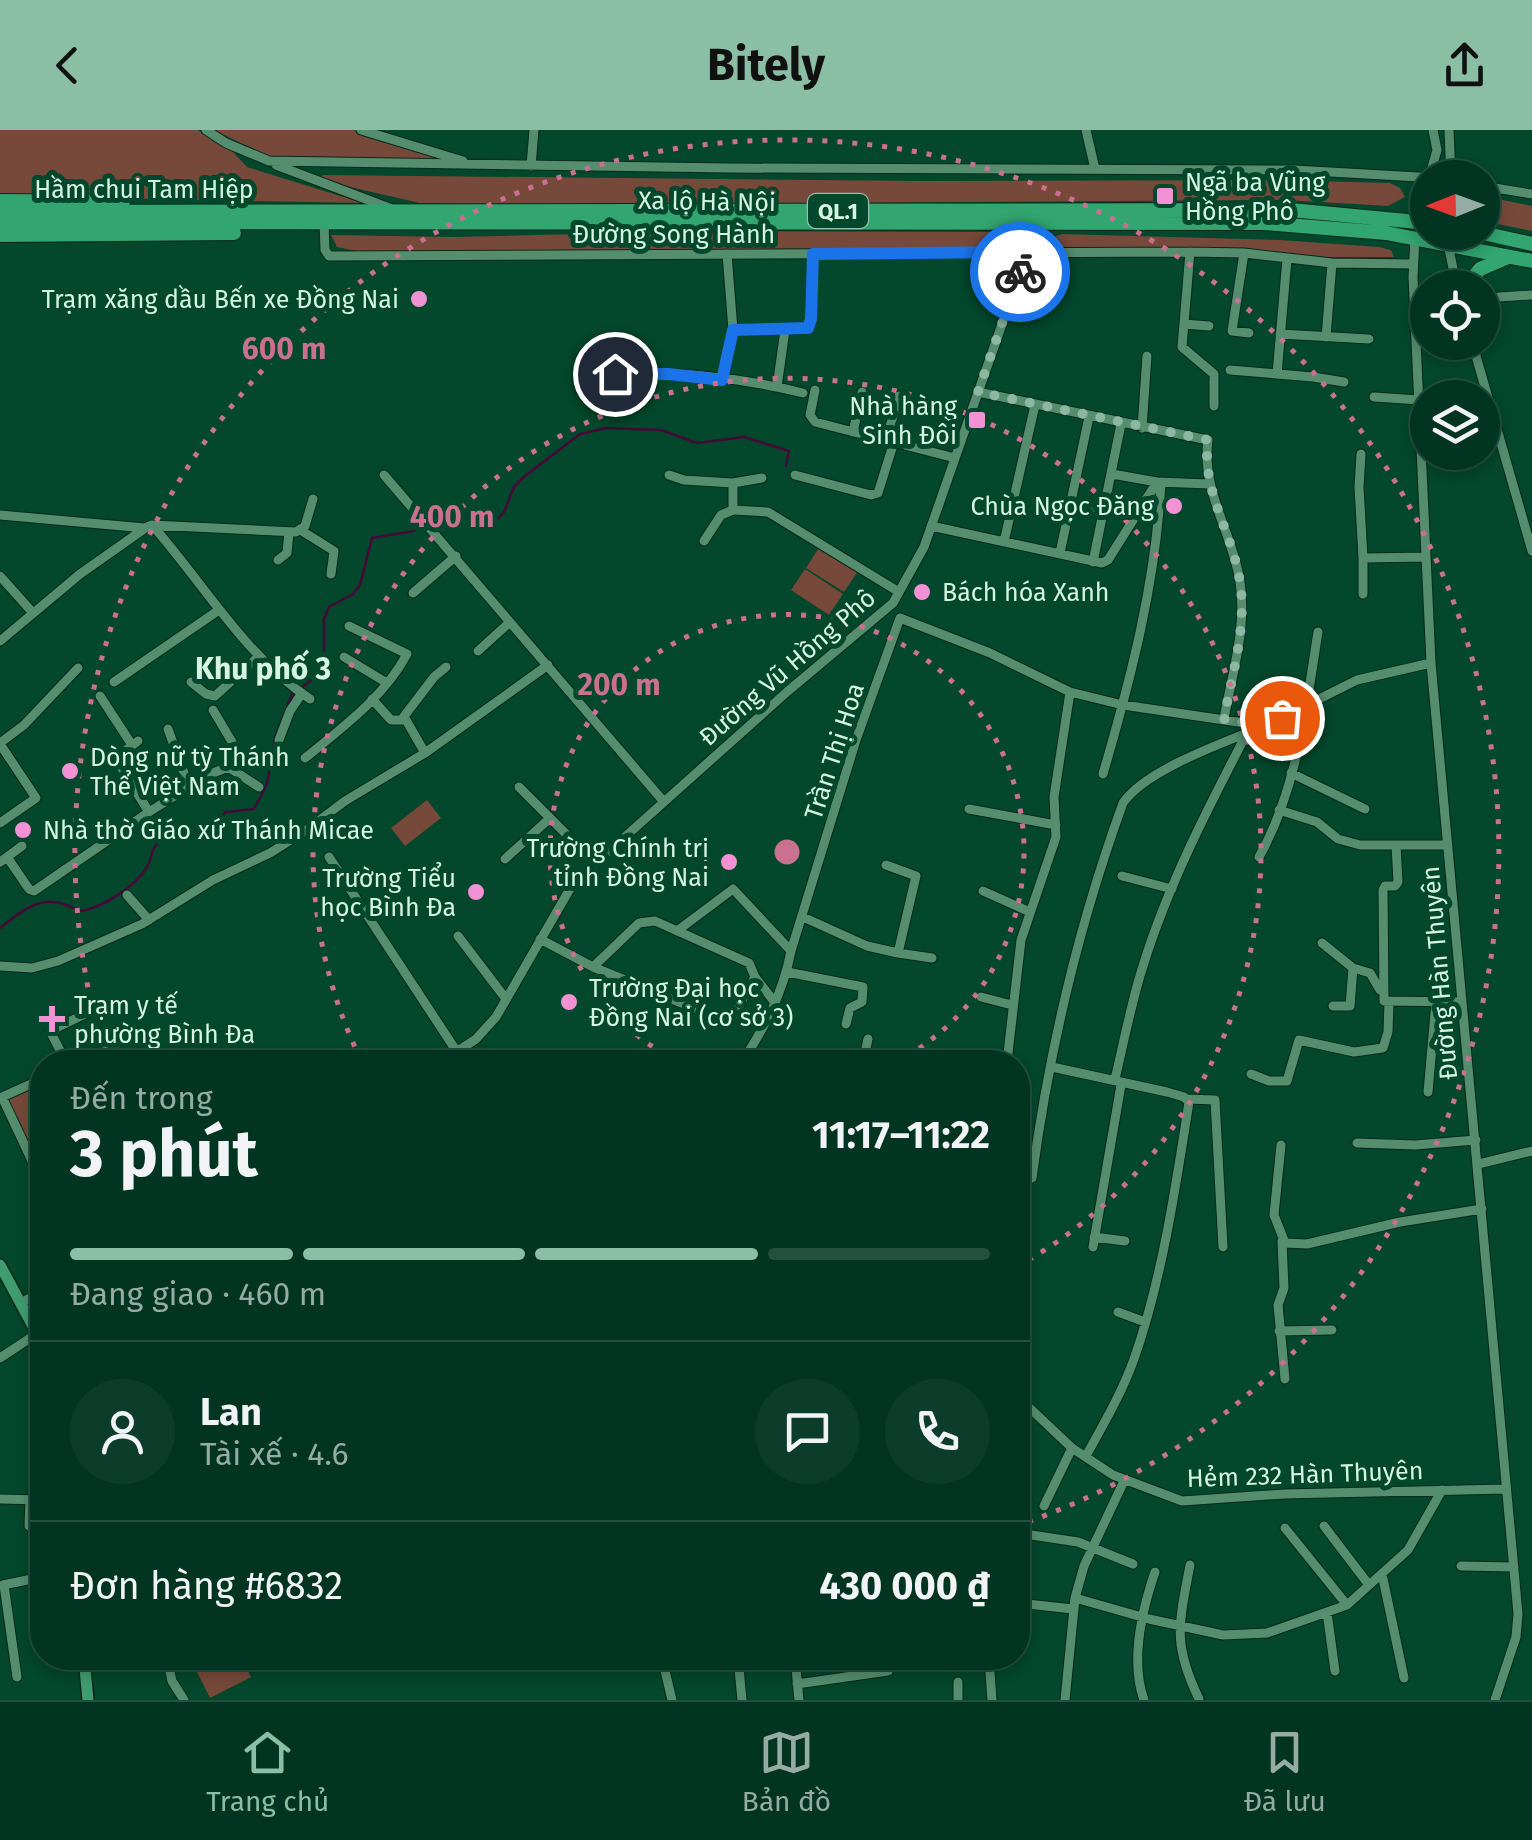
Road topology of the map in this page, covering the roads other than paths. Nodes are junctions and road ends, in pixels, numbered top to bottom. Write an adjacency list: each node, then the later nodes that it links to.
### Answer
1 (206, 130): 9 (street)
2 (360, 130): 10 (street)
3 (534, 130): 11 (street)
4 (1086, 130): 12 (street)
5 (1434, 130): 7 (street)
6 (1448, 130): 8 (street)
7 (1435, 160)
8 (1450, 160)
9 (269, 162): 10 (street); 17 (street)
10 (472, 164): 11 (street)
11 (531, 166): 12 (street)
12 (1095, 169): 13 (street)
13 (1410, 178)
14 (1500, 189): 15 (street)
15 (1532, 194)
16 (0, 201): 19 (highway, Xa lộ Hà Nội / QL.1)
17 (395, 210): 19 (highway, Xa lộ Hà Nội / QL.1); 20 (highway, Xa lộ Hà Nội / QL.1)
18 (0, 212): 19 (highway, Hầm chui Tam Hiệp / QL.1)
19 (285, 218): 21 (highway, Hầm chui Tam Hiệp / QL.1); 22 (highway, Xa lộ Hà Nội / QL.1); 24 (highway, Xa lộ Hà Nội / QL.1)
20 (1410, 221)
21 (0, 222)
22 (324, 223): 23 (highway, Xa lộ Hà Nội / QL.1); 33 (street, Đường Song Hành)
23 (1037, 224): 25 (highway, Xa lộ Hà Nội / QL.1); 30 (street, Đường Vũ Hồng Phô)
24 (0, 235)
25 (1410, 237)
26 (1500, 237): 27 (highway)
27 (1532, 244)
28 (1414, 250): 39 (street, Đường Hàn Thuyên)
29 (1490, 250): 35 (highway, Xa lộ Hà Nội / QL.1)
30 (1027, 252): 31 (street, Đường Song Hành); 34 (street, Đường Song Hành); 62 (street, Đường Vũ Hồng Phô)
31 (1190, 252): 32 (street, Đường Song Hành); 44 (street)
32 (1244, 253): 36 (street, Đường Song Hành); 48 (street)
33 (727, 254): 34 (street, Đường Song Hành); 46 (street)
34 (813, 254): 47 (street)
35 (1511, 256): 37 (highway, Xa lộ Hà Nội / QL.1); 41 (highway)
36 (1287, 260): 38 (street, Đường Song Hành); 49 (street)
37 (1532, 262)
38 (1332, 263): 39 (street, Đường Song Hành); 50 (street)
39 (1414, 264): 40 (street, Đường Hàn Thuyên)
40 (1414, 270)
41 (1479, 270)
42 (1532, 295): 43 (street)
43 (1500, 297)
44 (1184, 324): 45 (street); 68 (street)
45 (1208, 326)
46 (733, 330): 47 (street); 57 (street)
47 (785, 330): 59 (street)
48 (1249, 333)
49 (1280, 334): 50 (street); 56 (street)
50 (1326, 337): 51 (street)
51 (1369, 339)
52 (1147, 356): 71 (street)
53 (1477, 360): 96 (street)
54 (1230, 370): 56 (street)
55 (615, 374): 57 (street)
56 (1277, 374): 58 (street)
57 (722, 380): 59 (street)
58 (1344, 382)
59 (777, 386): 63 (street)
60 (815, 390): 72 (street)
61 (862, 392): 72 (street)
62 (978, 392): 67 (street); 75 (street, Đường Vũ Hồng Phô)
63 (804, 393)
64 (900, 396): 73 (street)
65 (1374, 397): 66 (street)
66 (1410, 399)
67 (1035, 404): 69 (street); 95 (street)
68 (1214, 406)
69 (1089, 417): 70 (street); 86 (street)
70 (1121, 424): 71 (street); 77 (street)
71 (1142, 428): 84 (street)
72 (853, 432): 73 (street)
73 (890, 441): 75 (street); 80 (street)
74 (1361, 454): 100 (street)
75 (954, 458): 91 (street, Đường Vũ Hồng Phô)
76 (1422, 470): 99 (street, Đường Hàn Thuyên)
77 (1112, 474): 82 (street); 88 (street)
78 (384, 475): 98 (street)
79 (669, 475): 83 (street)
80 (794, 475)
81 (762, 478): 83 (street)
82 (1158, 482): 84 (street); 102 (street); 129 (street)
83 (733, 483): 87 (street)
84 (1209, 484): 133 (street)
85 (313, 500): 92 (street)
86 (1070, 503): 88 (street); 97 (street)
87 (734, 510): 94 (street); 105 (street)
88 (1103, 511): 102 (street)
89 (0, 514): 90 (street)
90 (149, 526): 93 (street); 109 (street); 110 (street)
91 (931, 526): 95 (street); 105 (street, Đường Vũ Hồng Phô)
92 (302, 531): 93 (street); 103 (street)
93 (289, 532): 101 (street)
94 (704, 541)
95 (1004, 542): 97 (street)
96 (1532, 551)
97 (1060, 553): 102 (street)
98 (456, 556): 106 (street); 112 (street)
99 (1426, 557): 100 (street); 119 (street, Đường Hàn Thuyên)
100 (1363, 558): 107 (street)
101 (278, 560)
102 (1093, 562)
103 (331, 574)
104 (0, 576): 110 (street)
105 (899, 592): 108 (street, Đường Vũ Hồng Phô)
106 (413, 593)
107 (1363, 594)
108 (893, 603): 111 (street); 147 (street, Đường Vũ Hồng Phô)
109 (219, 610): 117 (street); 123 (street)
110 (34, 613): 115 (street)
111 (900, 618): 126 (street); 169 (street, Trần Thị Hoa)
112 (510, 622): 116 (street); 120 (street)
113 (349, 626): 125 (street)
114 (1318, 632): 130 (street)
115 (0, 641)
116 (478, 651)
117 (258, 656): 124 (street); 137 (street)
118 (344, 657): 125 (street)
119 (1431, 663): 130 (street); 155 (street, Đường Hàn Thuyên)
120 (548, 665): 139 (street); 147 (street)
121 (78, 668): 138 (street)
122 (446, 668): 132 (street)
123 (114, 682)
124 (191, 682)
125 (387, 683): 128 (street)
126 (1070, 692): 129 (street); 154 (street)
127 (100, 696): 151 (street)
128 (372, 700): 132 (street); 140 (street)
129 (1123, 706): 133 (street); 143 (street)
130 (1304, 707): 134 (street); 142 (street)
131 (213, 710): 141 (street)
132 (402, 719): 139 (street)
133 (1224, 719): 134 (street)
134 (1265, 726): 136 (street)
135 (168, 729): 144 (street)
136 (1248, 732): 165 (street); 202 (street)
137 (279, 740)
138 (0, 744): 153 (street)
139 (425, 752): 170 (street)
140 (305, 758)
141 (228, 767): 144 (street); 145 (street)
142 (1291, 773): 149 (street); 150 (street)
143 (1103, 774)
144 (189, 787): 151 (street)
145 (259, 787)
146 (519, 787): 152 (street)
147 (664, 802): 162 (street, Đường Vũ Hồng Phô)
148 (969, 809): 154 (street)
149 (1365, 809)
150 (1279, 810): 157 (street); 158 (street)
151 (148, 812): 161 (street)
152 (550, 818): 160 (street); 162 (street)
153 (0, 824)
154 (1056, 825): 168 (street)
155 (1447, 845): 157 (street); 187 (street, Đường Hàn Thuyên)
156 (22, 846): 161 (street)
157 (1396, 846): 185 (street)
158 (1259, 857)
159 (329, 858): 197 (street)
160 (505, 859)
161 (4, 860)
162 (595, 863): 173 (street, Đường Vũ Hồng Phô)
163 (886, 865): 176 (street)
164 (1122, 876): 165 (street)
165 (1172, 889): 204 (street)
166 (983, 891): 168 (street)
167 (128, 895): 170 (street)
168 (1030, 912): 189 (street)
169 (803, 917): 175 (street, Trần Thị Hoa); 176 (street)
170 (149, 920): 178 (street)
171 (677, 931): 175 (street); 179 (street); 182 (street)
172 (458, 936): 184 (street)
173 (540, 939): 179 (street); 184 (street, Đường Vũ Hồng Phô)
174 (1322, 943): 180 (street)
175 (791, 951): 181 (street, Trần Thị Hoa)
176 (898, 953): 177 (street)
177 (932, 958)
178 (0, 966)
179 (593, 967): 182 (street)
180 (1353, 968): 185 (street); 190 (street)
181 (787, 972): 188 (street, Trần Thị Hoa); 192 (street)
182 (755, 977): 188 (street)
183 (982, 997): 189 (street)
184 (506, 999): 198 (street, Đường Vũ Hồng Phô)
185 (1386, 1000): 186 (street); 203 (street)
186 (1436, 1002): 187 (street); 206 (street)
187 (1461, 1002): 209 (street, Đường Hàn Thuyên)
188 (776, 1004): 199 (street, Trần Thị Hoa)
189 (1012, 1005): 201 (street)
190 (1333, 1006)
191 (88, 1013): 195 (street)
192 (846, 1024)
193 (868, 1039): 200 (street)
194 (116, 1043): 196 (street)
195 (60, 1050)
196 (102, 1050)
197 (456, 1050)
198 (460, 1050)
199 (749, 1050)
200 (866, 1050)
201 (1008, 1050)
202 (1052, 1067): 204 (street); 215 (street)
203 (1251, 1074)
204 (1118, 1082): 208 (street); 217 (street)
205 (30, 1085): 207 (street)
206 (1428, 1092)
207 (1, 1098): 213 (street)
208 (1187, 1099): 219 (street); 225 (street)
209 (1476, 1140): 210 (street); 214 (street, Đường Hàn Thuyên)
210 (1357, 1142)
211 (1281, 1146): 218 (street)
212 (1532, 1151): 214 (street)
213 (30, 1157)
214 (1478, 1164): 216 (street, Đường Hàn Thuyên)
215 (1032, 1178)
216 (1482, 1208): 218 (street); 235 (street, Đường Hàn Thuyên)
217 (1125, 1241)
218 (1282, 1241): 227 (street)
219 (1223, 1247)
220 (0, 1265): 222 (main road)
221 (30, 1298): 222 (street)
222 (20, 1303): 224 (main road)
223 (1118, 1312): 225 (street)
224 (30, 1318)
225 (1146, 1322): 233 (street)
226 (1332, 1330): 227 (street)
227 (1279, 1331): 230 (street)
228 (30, 1340): 229 (street)
229 (0, 1358)
230 (1286, 1379)
231 (1030, 1408): 232 (street, Hẻm 232 Hàn Thuyên)
232 (1072, 1448): 233 (street, Hẻm 232 Hàn Thuyên); 239 (street)
233 (1086, 1456): 234 (street, Hẻm 232 Hàn Thuyên)
234 (1124, 1481): 236 (street, Hẻm 232 Hàn Thuyên); 244 (street)
235 (1506, 1488): 236 (street, Hẻm 232 Hàn Thuyên); 248 (street, Đường Hàn Thuyên)
236 (1442, 1490): 250 (street)
237 (0, 1499): 238 (street)
238 (30, 1500): 240 (street)
239 (1044, 1506)
240 (29, 1526)
241 (1324, 1526): 253 (street)
242 (1285, 1528): 256 (street)
243 (1030, 1534): 244 (street)
244 (1094, 1547): 245 (street); 255 (street)
245 (1133, 1564)
246 (1190, 1565): 259 (street)
247 (1462, 1566): 248 (street)
248 (1514, 1567): 284 (street, Đường Hàn Thuyên)
249 (1156, 1572): 258 (street)
250 (1382, 1574): 253 (street); 271 (street)
251 (30, 1580): 252 (street)
252 (2, 1585): 260 (street)
253 (1370, 1585): 256 (street)
254 (1030, 1604): 255 (street)
255 (1074, 1604): 258 (street); 282 (street)
256 (1347, 1604): 257 (street)
257 (1327, 1612): 259 (street); 269 (street)
258 (1142, 1617): 259 (street); 283 (street)
259 (1179, 1625): 274 (street)
260 (14, 1649): 261 (street); 270 (street)
261 (0, 1652)
262 (85, 1670): 275 (main road)
263 (170, 1670): 276 (street)
264 (665, 1670): 277 (street)
265 (739, 1670): 278 (street)
266 (796, 1670): 273 (street)
267 (888, 1670): 273 (street)
268 (991, 1670): 281 (street)
269 (1335, 1671)
270 (17, 1677)
271 (1404, 1678)
272 (958, 1682): 280 (street)
273 (797, 1684): 279 (street)
274 (1199, 1699)
275 (88, 1700)
276 (184, 1700)
277 (672, 1700)
278 (742, 1700)
279 (799, 1700)
280 (958, 1700)
281 (992, 1700)
282 (1064, 1700)
283 (1144, 1700)
284 (1495, 1700)

